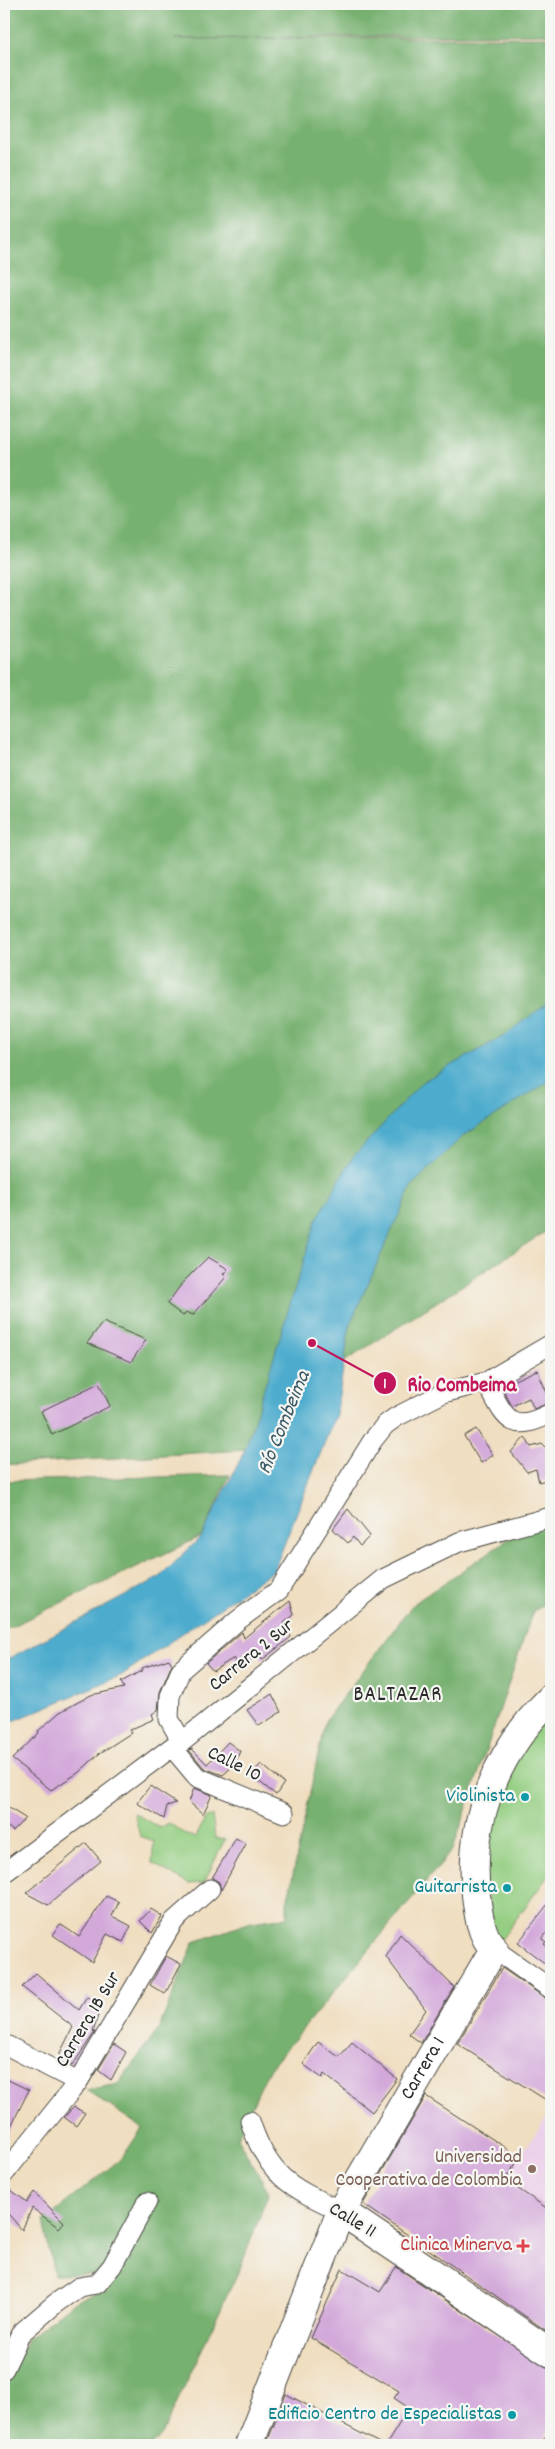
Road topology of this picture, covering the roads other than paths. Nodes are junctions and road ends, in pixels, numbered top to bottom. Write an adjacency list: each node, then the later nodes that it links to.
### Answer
1 (551, 1344): 2 (street, Calle 10)
2 (486, 1382): 3 (street); 6 (street, Calle 10)
3 (551, 1413)
4 (547, 1517): 6 (street, Carrera 2 Sur)
5 (551, 1698): 10 (street)
6 (177, 1745): 7 (street, Calle 10); 8 (street, Carrera 2 Sur)
7 (284, 1813)
8 (4, 1873)
9 (210, 1889): 13 (street, Carrera 1B Sur)
10 (494, 1948): 11 (street); 17 (street, Carrera 1)
11 (551, 1988)
12 (4, 2044): 13 (street)
13 (78, 2082): 15 (street, Carrera 1B Sur)
14 (250, 2121): 17 (street, Calle 11)
15 (4, 2174)
16 (147, 2202): 19 (street)
17 (341, 2211): 18 (street, Calle 11); 20 (street, Carrera 1)
18 (551, 2353)
19 (4, 2370)
20 (249, 2445)

